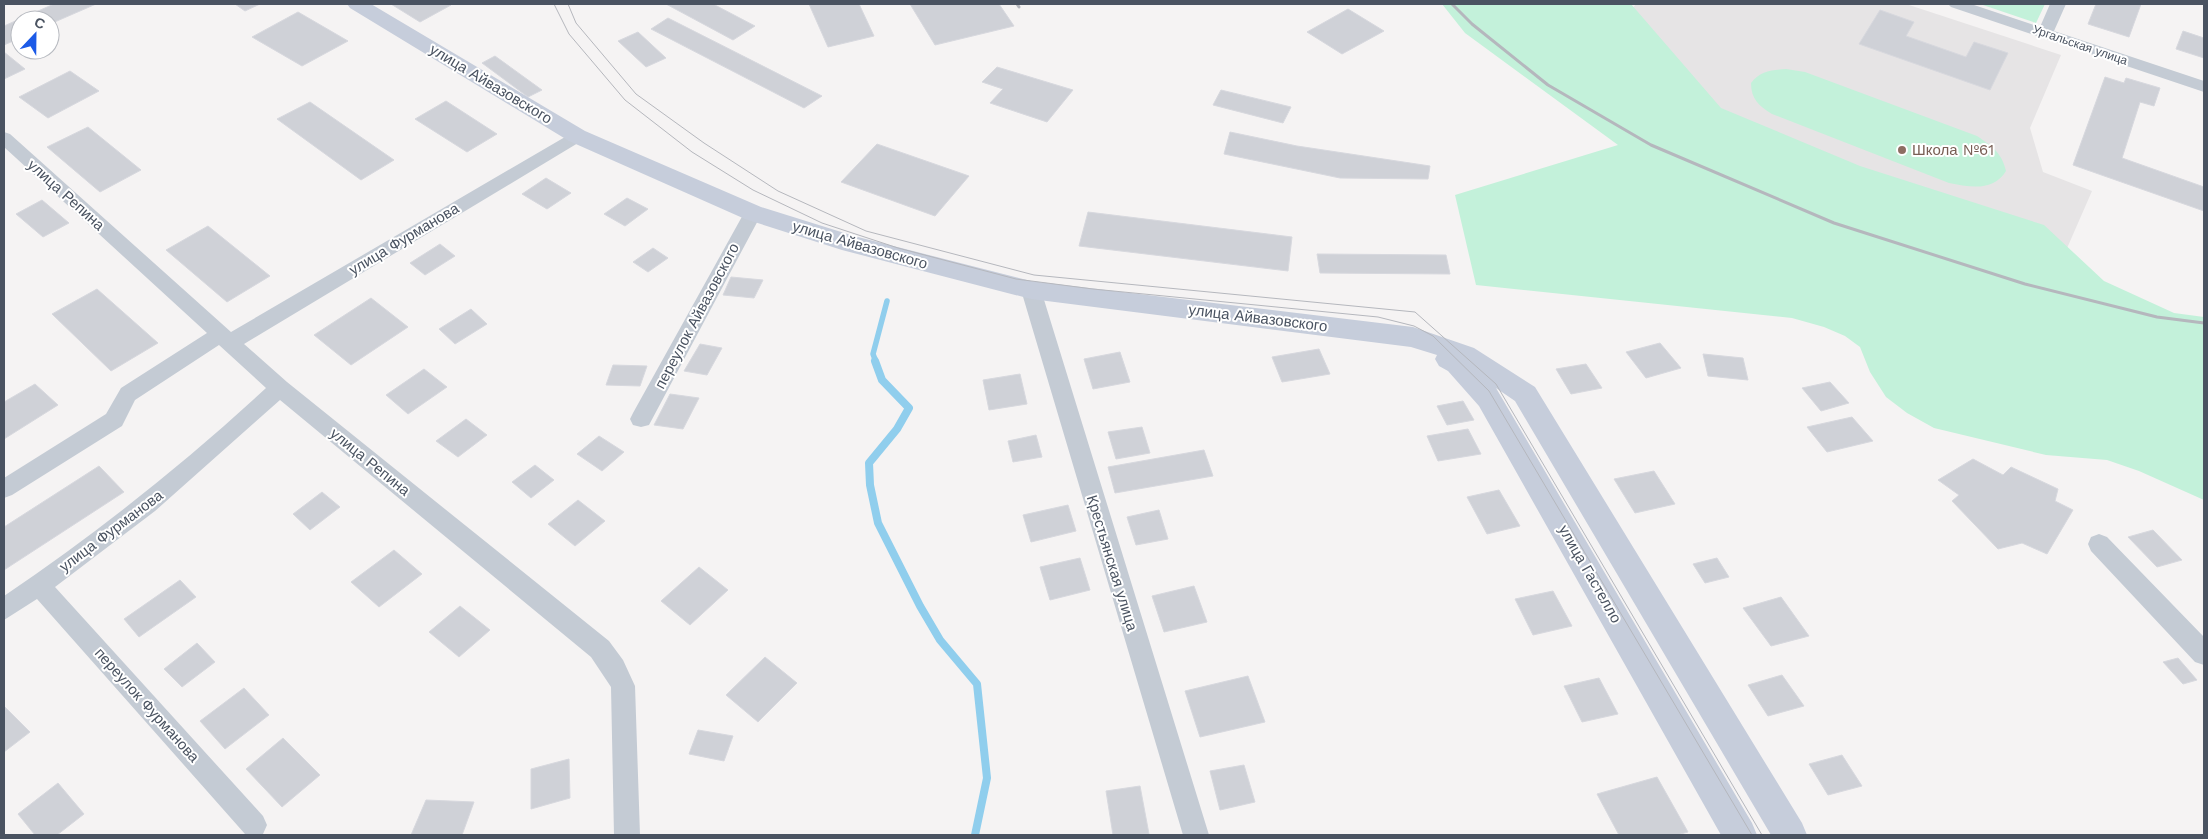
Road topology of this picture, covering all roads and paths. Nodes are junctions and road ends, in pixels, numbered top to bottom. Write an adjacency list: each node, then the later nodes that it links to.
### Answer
1 (357, 4): 6 (street, улица Айвазовского)
2 (1956, 4): 4 (street, Ургальская улица)
3 (2058, 4): 4 (street)
4 (2046, 33): 5 (street, Ургальская улица)
5 (2204, 87)
6 (577, 136): 8 (street, улица Айвазовского); 11 (street, улица Фурманова)
7 (4, 138): 11 (street, улица Репина)
8 (753, 213): 9 (street, улица Айвазовского); 13 (street, переулок Айвазовского)
9 (1031, 290): 10 (street, улица Айвазовского); 21 (street, Крестьянская улица)
10 (1413, 337): 22 (street, улица Гастелло); 23 (street)
11 (226, 338): 12 (street, улица Репина); 14 (street, улица Фурманова)
12 (280, 388): 16 (street, улица Фурманова); 20 (street, улица Репина)
13 (641, 419)
14 (4, 489)
15 (2099, 544): 18 (street)
16 (39, 585): 17 (street, улица Фурманова); 19 (street, переулок Фурманова)
17 (4, 608)
18 (2204, 654)
19 (254, 825)
20 (627, 835)
21 (1196, 835)
22 (1740, 835)
23 (1790, 835)

